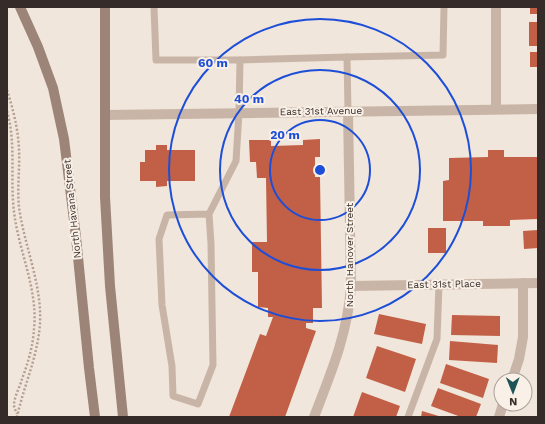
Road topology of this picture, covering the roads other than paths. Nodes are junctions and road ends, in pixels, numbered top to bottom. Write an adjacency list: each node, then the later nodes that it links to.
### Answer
1 (20, 7): 19 (main road, North Havana Street)
2 (105, 7): 12 (main road)
3 (154, 7): 7 (lane)
4 (444, 7): 6 (lane)
5 (496, 7): 8 (street)
6 (347, 57): 7 (lane); 10 (lane)
7 (240, 60): 11 (lane)
8 (496, 109): 9 (street, East 31st Avenue); 10 (street, East 31st Avenue)
9 (538, 109)
10 (348, 110): 11 (street, East 31st Avenue); 17 (street, North Hanover Street)
11 (239, 112): 12 (street, East 31st Avenue); 13 (lane)
12 (105, 115): 20 (main road)
13 (209, 214): 13 (lane)
14 (523, 283): 15 (street, East 31st Place); 16 (street, East 31st Place); 18 (street)
15 (538, 283)
16 (439, 284): 17 (street, East 31st Place); 22 (lane)
17 (351, 286): 21 (street, North Hanover Street)
18 (515, 372)
19 (96, 417)
20 (123, 417)
21 (314, 417)
22 (408, 417)

